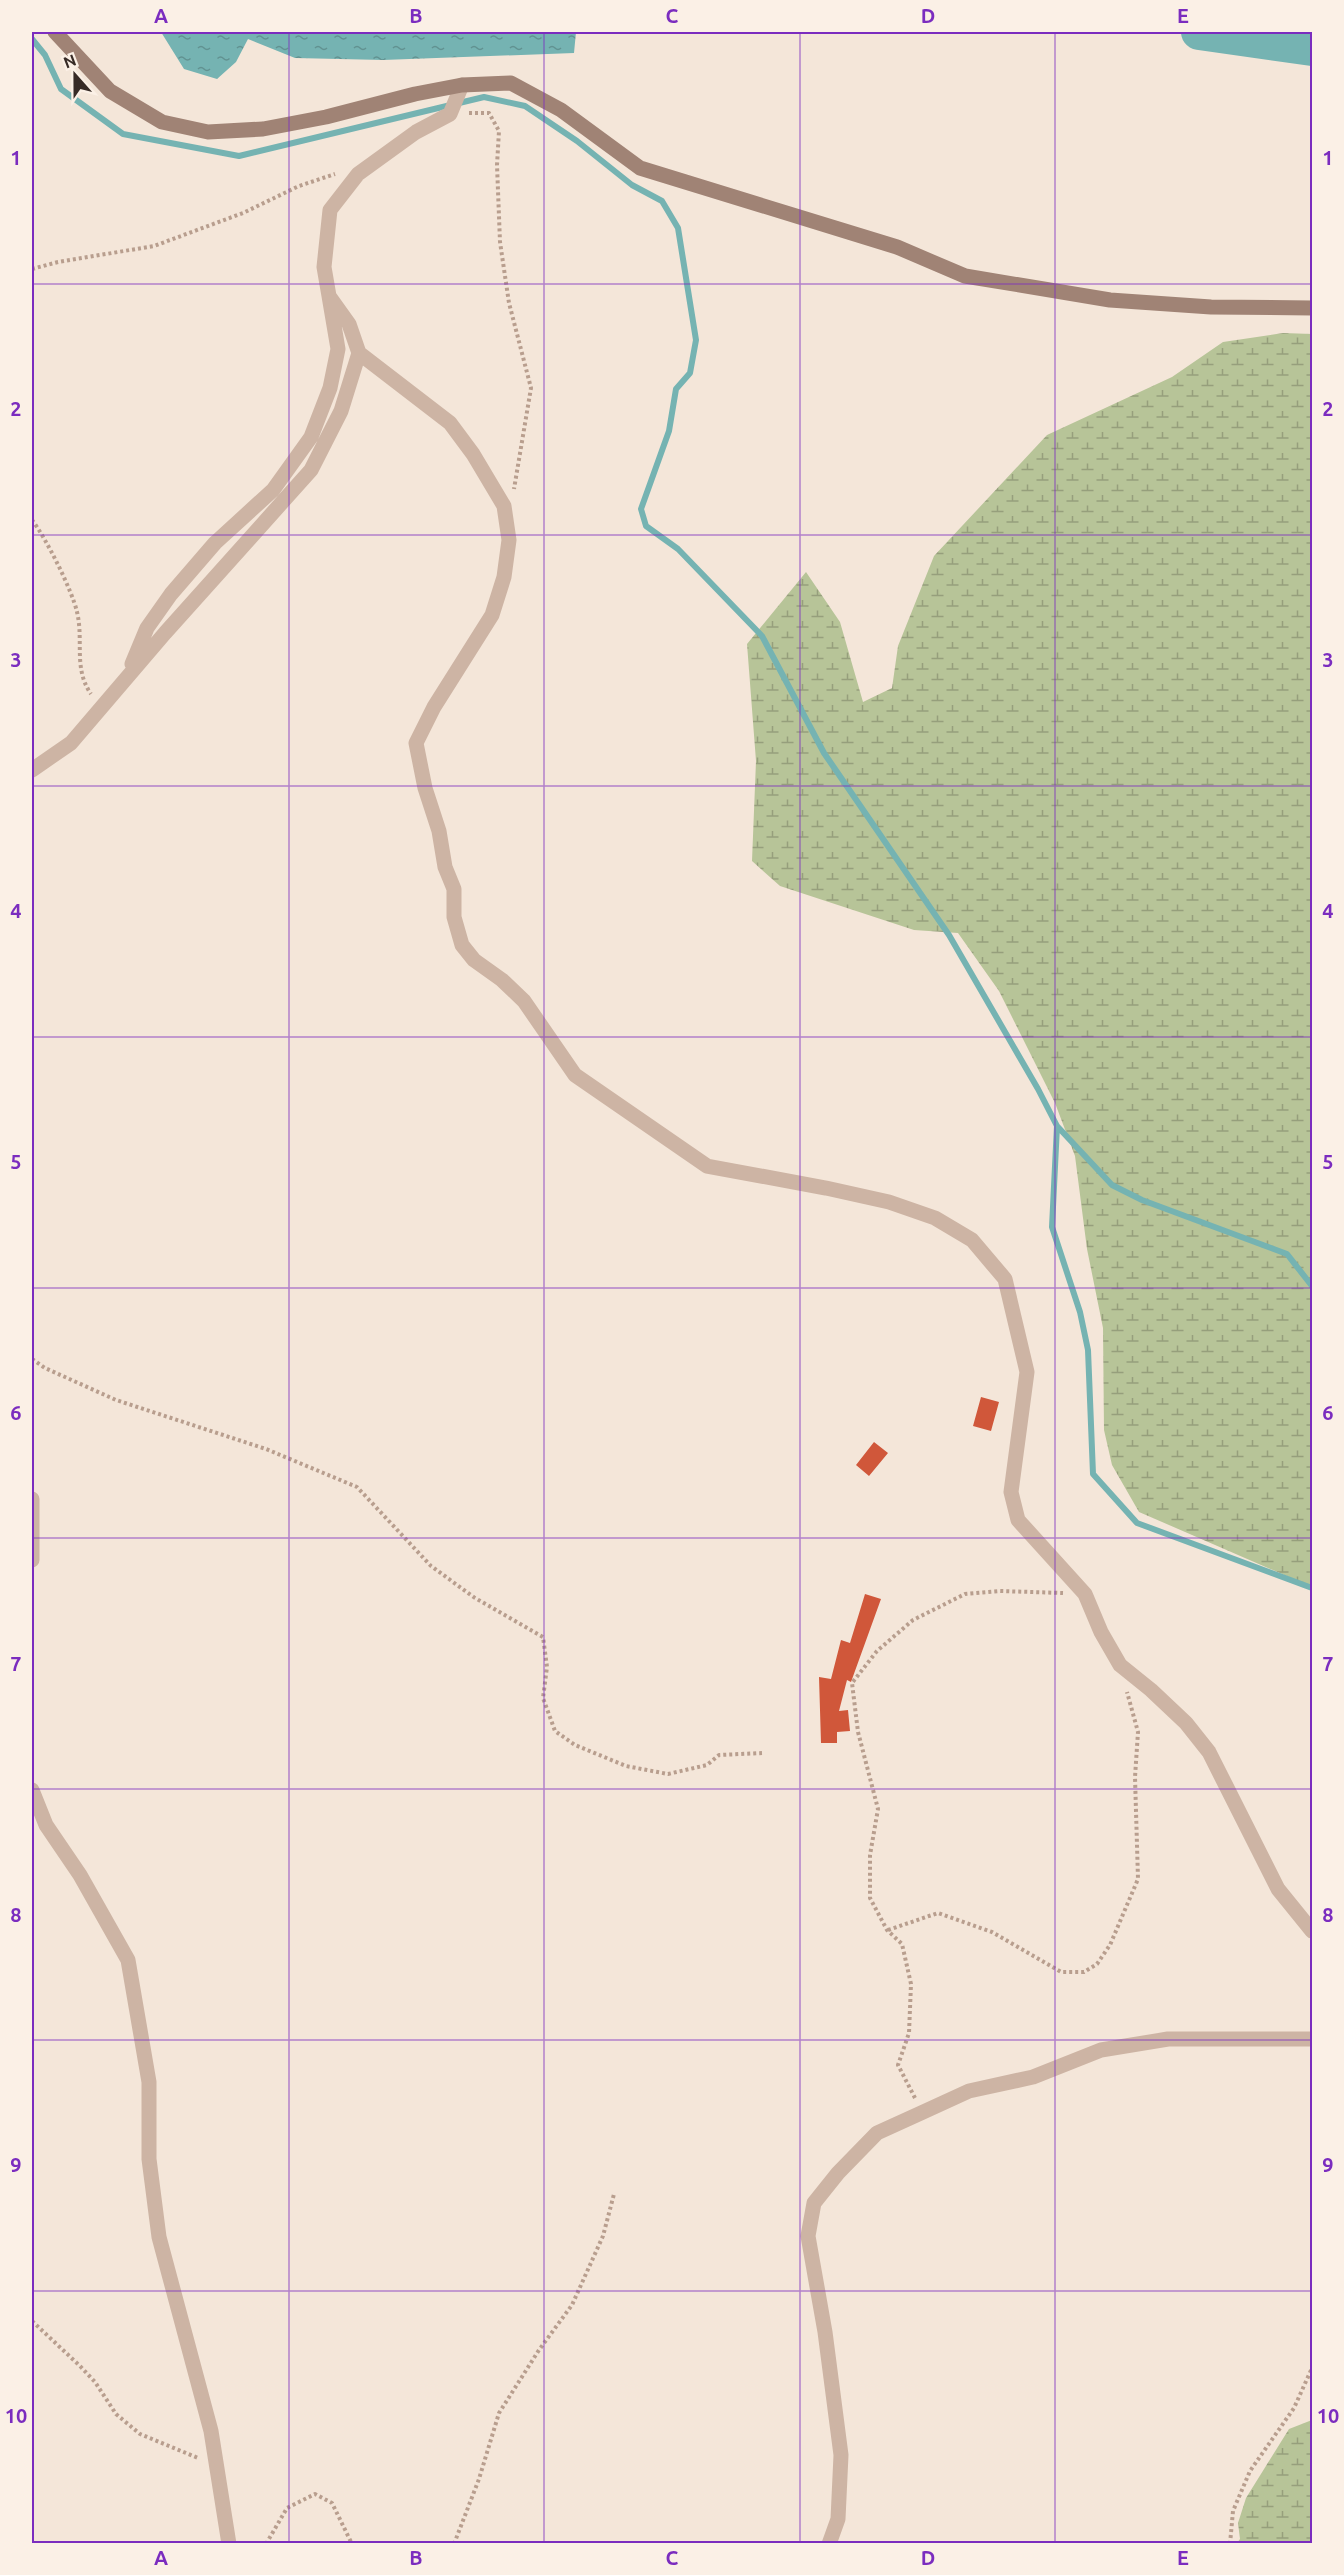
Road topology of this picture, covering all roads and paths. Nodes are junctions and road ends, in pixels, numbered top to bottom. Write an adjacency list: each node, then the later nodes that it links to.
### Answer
1 (55, 32): 2 (street)
2 (462, 85): 3 (street); 7 (street)
3 (450, 114): 6 (street); 9 (path)
4 (343, 171): 5 (path)
5 (32, 269)
6 (329, 296): 8 (street); 11 (street)
7 (1312, 308)
8 (359, 353): 9 (street); 11 (street)
9 (504, 506): 17 (street)
10 (32, 520): 12 (path)
11 (127, 678): 12 (street)
12 (102, 709): 13 (street)
13 (32, 770)
14 (32, 1359): 19 (path)
15 (32, 1499): 16 (street)
16 (32, 1560)
17 (1085, 1594): 18 (street); 21 (path)
18 (1120, 1665): 21 (path); 22 (street)
19 (762, 1752)
20 (32, 1790): 28 (street)
21 (887, 1930): 24 (path)
22 (1312, 1931)
23 (1312, 2039): 24 (street)
24 (921, 2112): 33 (street)
25 (614, 2194): 32 (path)
26 (32, 2320): 28 (path)
27 (1312, 2368): 34 (path)
28 (216, 2470): 29 (street)
29 (229, 2544)
30 (266, 2544): 31 (path)
31 (352, 2544)
32 (454, 2544)
33 (830, 2544)
34 (1230, 2544)

